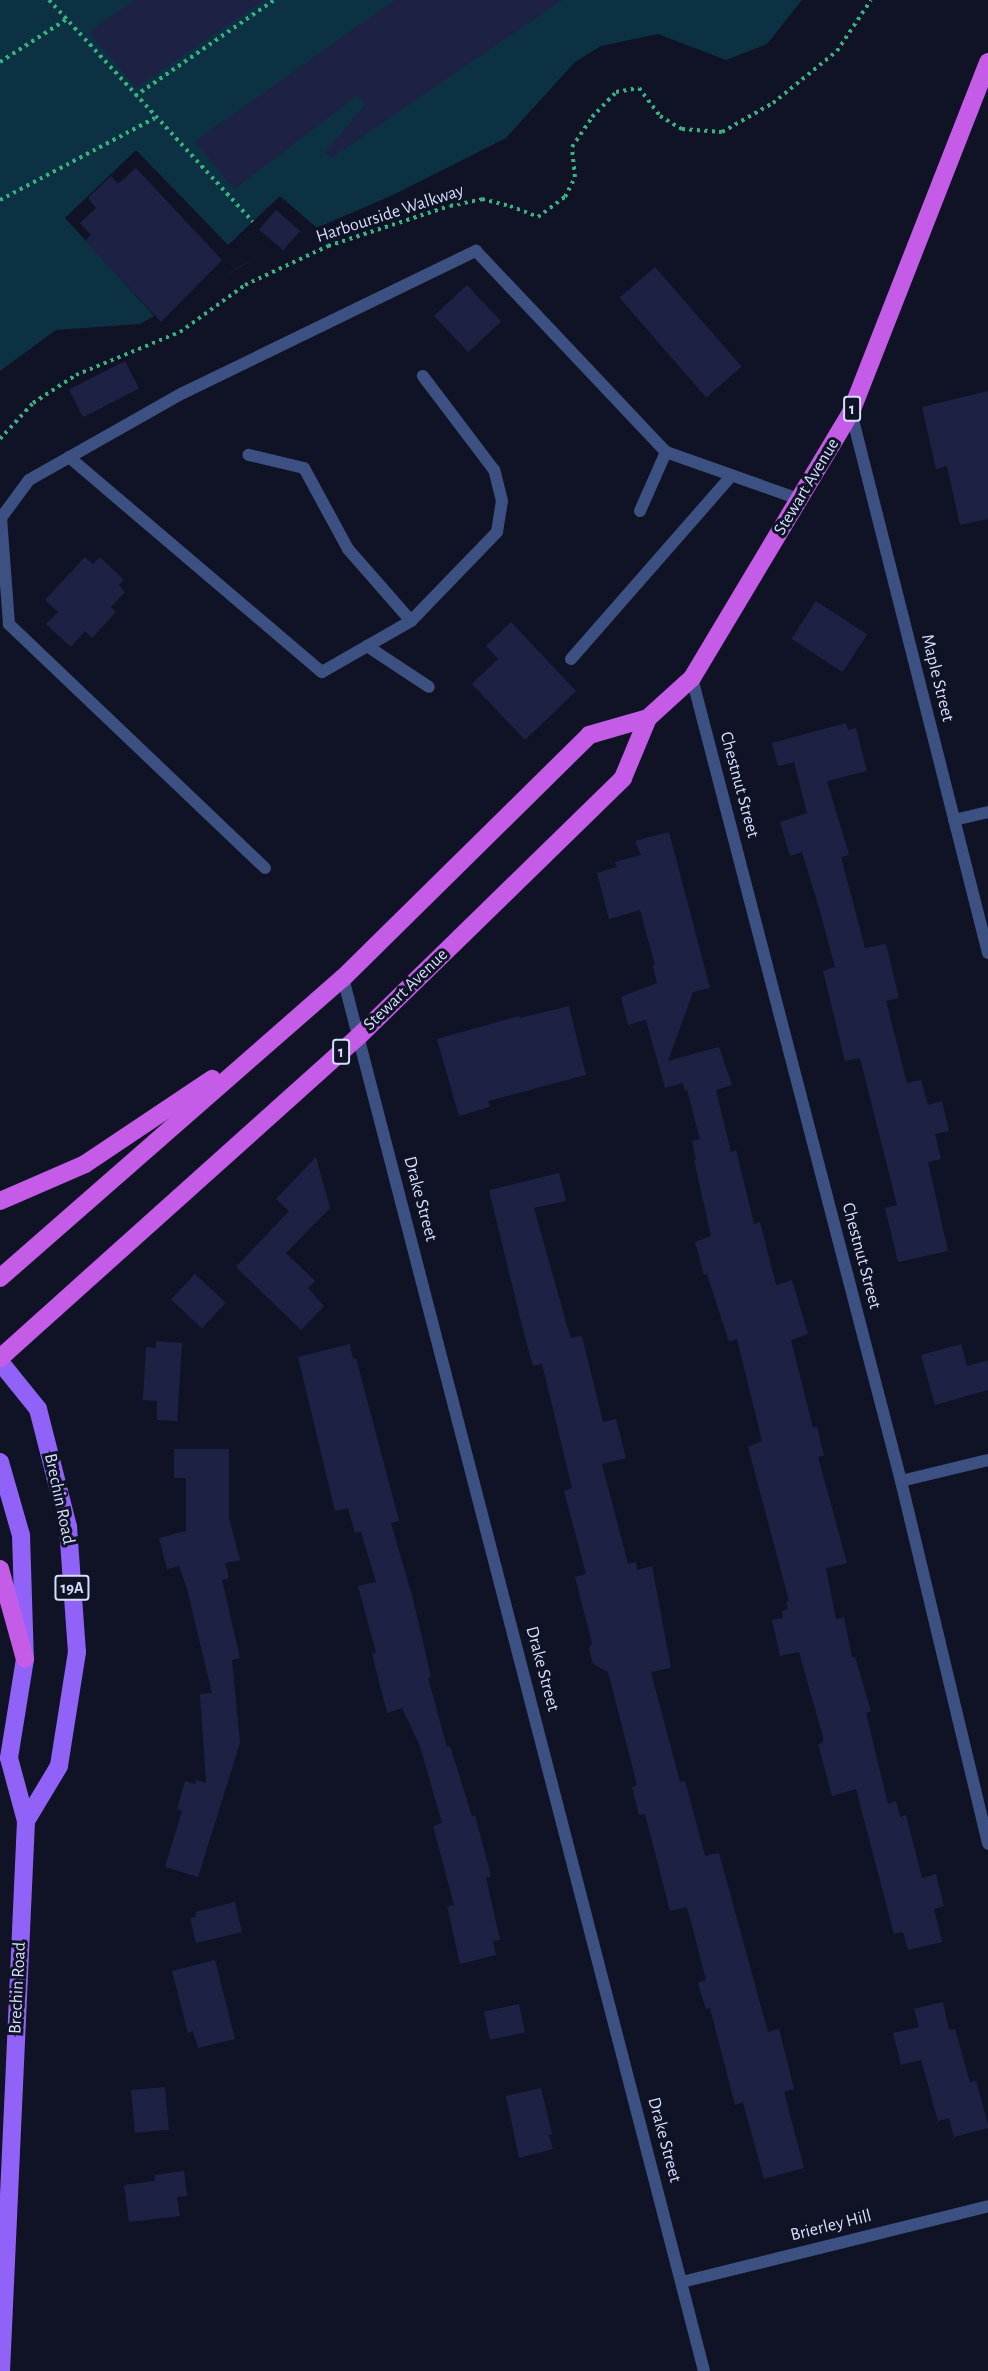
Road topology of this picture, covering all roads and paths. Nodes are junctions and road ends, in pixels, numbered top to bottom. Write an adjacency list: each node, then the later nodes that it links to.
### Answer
1 (49, 0): 4 (path)
2 (274, 0): 7 (path)
3 (871, 0): 13 (path, Harbourside Walkway)
4 (67, 19): 5 (path); 7 (path)
5 (0, 62)
6 (988, 62): 12 (highway, Stewart Avenue / 1)
7 (135, 96): 8 (path)
8 (155, 118): 9 (path); 10 (path)
9 (0, 200)
10 (253, 222)
11 (423, 376): 20 (street)
12 (851, 412): 18 (highway, Stewart Avenue / 1); 27 (street, Maple Street)
13 (0, 439)
14 (666, 452): 16 (street); 17 (street); 19 (street)
15 (249, 455): 20 (street)
16 (69, 457): 21 (street); 28 (street)
17 (732, 475): 18 (street); 22 (street)
18 (799, 499): 23 (highway, Stewart Avenue / 1)
19 (640, 510)
20 (411, 621): 21 (street)
21 (367, 646): 24 (street)
22 (571, 659)
23 (692, 678): 25 (highway, Stewart Avenue / 1); 38 (street, Chestnut Street)
24 (429, 687)
25 (648, 718): 30 (highway, Stewart Avenue / 1); 31 (highway, Stewart Avenue / 1)
26 (988, 812): 27 (street)
27 (954, 820): 29 (street, Maple Street)
28 (265, 868)
29 (988, 953)
30 (343, 978): 31 (street, Drake Street); 32 (highway, Stewart Avenue / 1)
31 (359, 1036): 35 (highway, Stewart Avenue / 1); 44 (street, Drake Street)
32 (271, 1040): 33 (highway); 34 (highway, Stewart Avenue / 1)
33 (0, 1201)
34 (0, 1278)
35 (0, 1360): 41 (main road, Brechin Road / 19A)
36 (988, 1460): 38 (street)
37 (0, 1462): 40 (main road, Brechin Road / 19A)
38 (901, 1481): 42 (street, Chestnut Street)
39 (0, 1569): 40 (highway)
40 (25, 1659): 41 (main road, Brechin Road / 19A)
41 (26, 1821): 45 (main road, Brechin Road / 19A)
42 (988, 1844)
43 (988, 2206): 44 (street, Brierley Hill)
44 (682, 2282): 46 (street, Drake Street)
45 (1, 2371)
46 (704, 2371)

